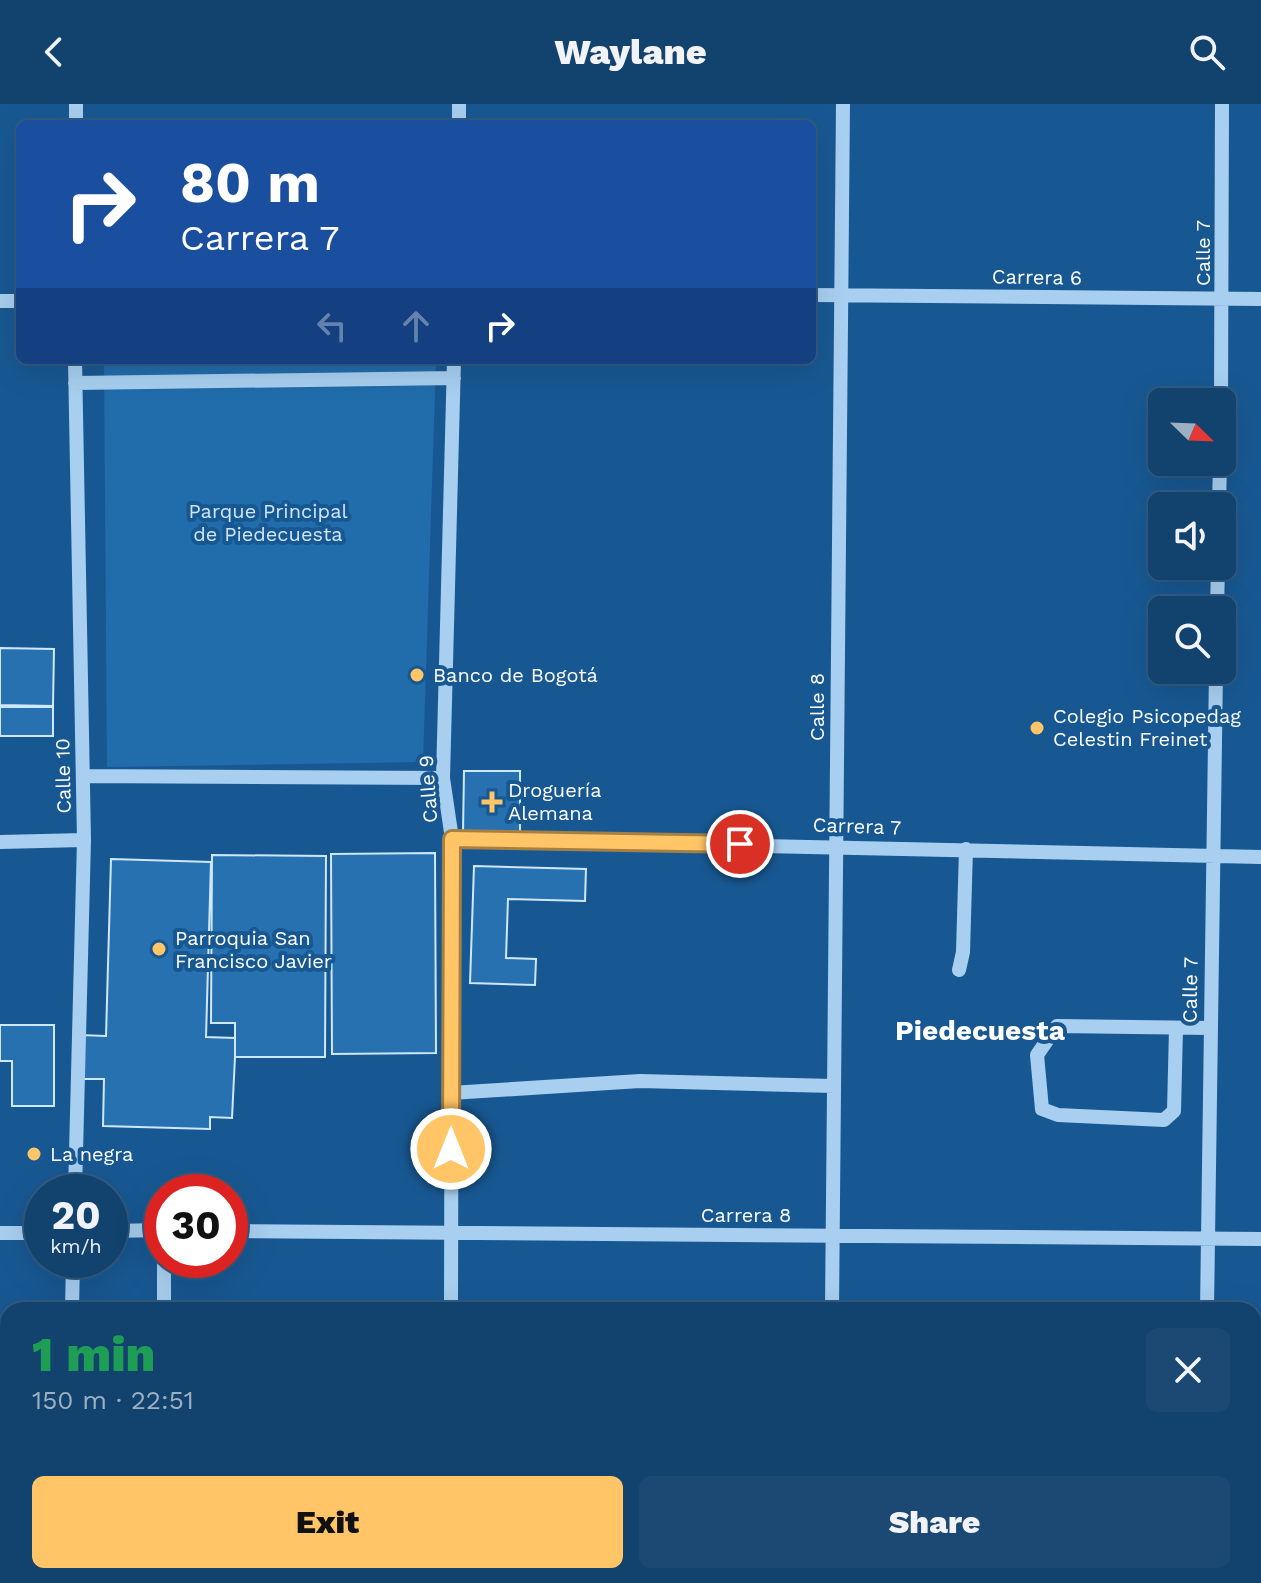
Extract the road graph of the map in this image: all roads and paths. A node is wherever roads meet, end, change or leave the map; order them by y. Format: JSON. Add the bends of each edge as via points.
{"nodes":[{"id":1,"x":843,"y":104,"type":"edge"},
{"id":2,"x":1222,"y":104,"type":"edge"},
{"id":3,"x":840,"y":294,"type":"junction"},
{"id":4,"x":816,"y":295,"type":"edge"},
{"id":5,"x":1224,"y":299,"type":"junction"},
{"id":6,"x":1261,"y":299,"type":"edge"},
{"id":7,"x":75,"y":364,"type":"edge"},
{"id":8,"x":454,"y":364,"type":"edge"},
{"id":9,"x":454,"y":378,"type":"junction"},
{"id":10,"x":75,"y":383,"type":"junction"},
{"id":11,"x":1221,"y":388,"type":"edge"},
{"id":12,"x":1216,"y":684,"type":"edge"},
{"id":13,"x":83,"y":776,"type":"junction"},
{"id":14,"x":443,"y":778,"type":"junction"},
{"id":15,"x":452,"y":839,"type":"junction"},
{"id":16,"x":84,"y":840,"type":"junction"},
{"id":17,"x":0,"y":842,"type":"edge"},
{"id":18,"x":836,"y":845,"type":"junction"},
{"id":19,"x":966,"y":849,"type":"junction"},
{"id":20,"x":1212,"y":857,"type":"junction"},
{"id":21,"x":1261,"y":857,"type":"edge"},
{"id":22,"x":959,"y":970,"type":"dead end"},
{"id":23,"x":1176,"y":1028,"type":"junction"},
{"id":24,"x":1210,"y":1028,"type":"junction"},
{"id":25,"x":834,"y":1086,"type":"junction"},
{"id":26,"x":451,"y":1093,"type":"junction"},
{"id":27,"x":75,"y":1174,"type":"edge"},
{"id":28,"x":248,"y":1231,"type":"edge"},
{"id":29,"x":0,"y":1233,"type":"edge"},
{"id":30,"x":24,"y":1233,"type":"edge"},
{"id":31,"x":451,"y":1233,"type":"junction"},
{"id":32,"x":833,"y":1236,"type":"junction"},
{"id":33,"x":1208,"y":1239,"type":"junction"},
{"id":34,"x":1261,"y":1239,"type":"edge"},
{"id":35,"x":73,"y":1278,"type":"edge"},
{"id":36,"x":164,"y":1278,"type":"edge"},
{"id":37,"x":72,"y":1302,"type":"edge"},
{"id":38,"x":164,"y":1302,"type":"edge"},
{"id":39,"x":451,"y":1302,"type":"edge"},
{"id":40,"x":832,"y":1302,"type":"edge"},
{"id":41,"x":1207,"y":1302,"type":"edge"}],
"edges":[{"from":1,"to":3,"type":"street","name":"Calle 8"},
{"from":2,"to":5,"type":"street","name":"Calle 7"},
{"from":3,"to":4,"type":"street","name":"Carrera 6"},
{"from":3,"to":5,"type":"street","name":"Carrera 6"},
{"from":3,"to":18,"type":"street","name":"Calle 8"},
{"from":5,"to":6,"type":"street","name":"Carrera 6"},
{"from":5,"to":11,"type":"street","name":"Calle 7"},
{"from":7,"to":10,"type":"street","name":"Calle 10"},
{"from":8,"to":9,"type":"street","name":"Calle 9"},
{"from":9,"to":10,"type":"street"},
{"from":9,"to":14,"type":"street","name":"Calle 9"},
{"from":10,"to":13,"type":"street","name":"Calle 10"},
{"from":12,"to":20,"type":"street","name":"Calle 7"},
{"from":13,"to":14,"type":"street"},
{"from":13,"to":16,"type":"street","name":"Calle 10"},
{"from":14,"to":15,"type":"street","name":"Calle 9"},
{"from":15,"to":18,"type":"street","name":"Carrera 7"},
{"from":15,"to":26,"type":"street","name":"Calle 9"},
{"from":16,"to":17,"type":"street"},
{"from":16,"to":27,"type":"street","name":"Calle 10"},
{"from":18,"to":19,"type":"street","name":"Carrera 7"},
{"from":18,"to":25,"type":"street","name":"Calle 8"},
{"from":19,"to":20,"type":"street","name":"Carrera 7"},
{"from":19,"to":22,"type":"street"},
{"from":20,"to":21,"type":"street","name":"Carrera 7"},
{"from":20,"to":24,"type":"street","name":"Calle 7"},
{"from":23,"to":23,"type":"street","via":[[1057,1026],[1037,1055],[1042,1109],[1058,1115],[1164,1120],[1174,1111]]},
{"from":23,"to":24,"type":"street"},
{"from":24,"to":33,"type":"street","name":"Calle 7"},
{"from":25,"to":26,"type":"street","via":[[640,1081]]},
{"from":25,"to":32,"type":"street","name":"Calle 8"},
{"from":26,"to":31,"type":"street","name":"Calle 9"},
{"from":28,"to":31,"type":"street","name":"Carrera 8"},
{"from":29,"to":30,"type":"street"},
{"from":31,"to":32,"type":"street","name":"Carrera 8"},
{"from":31,"to":39,"type":"street","name":"Calle 9"},
{"from":32,"to":33,"type":"street","name":"Carrera 8"},
{"from":32,"to":40,"type":"street","name":"Calle 8"},
{"from":33,"to":34,"type":"street","name":"Carrera 8"},
{"from":33,"to":41,"type":"street","name":"Calle 7"},
{"from":35,"to":37,"type":"street"},
{"from":36,"to":38,"type":"street"}]}
